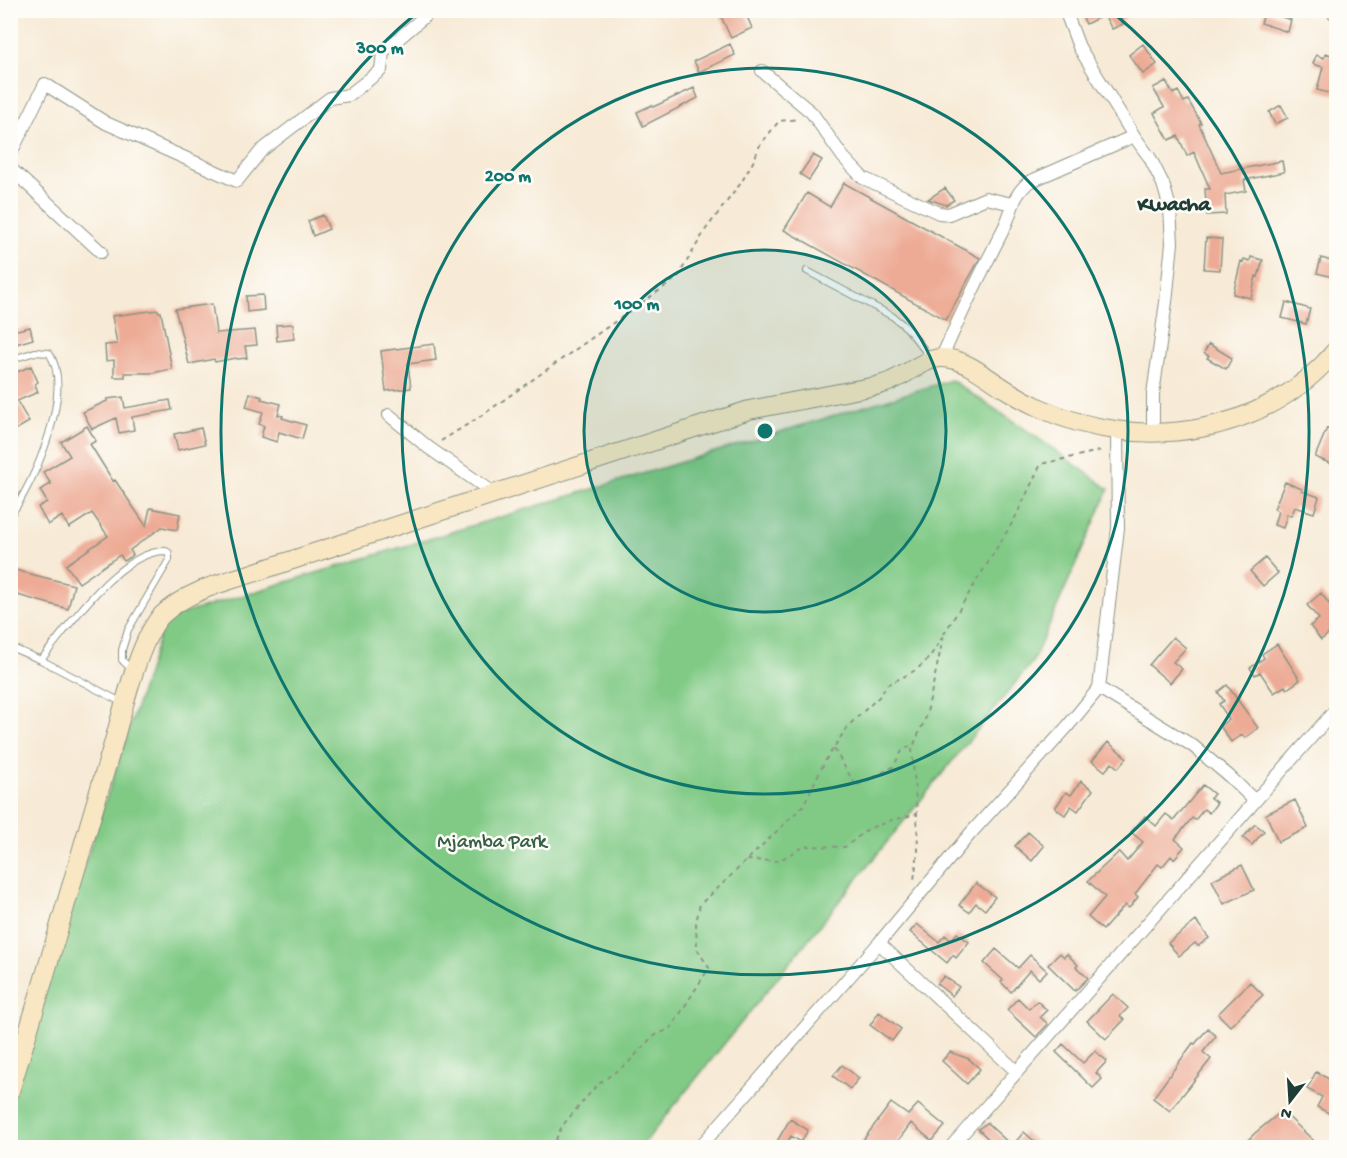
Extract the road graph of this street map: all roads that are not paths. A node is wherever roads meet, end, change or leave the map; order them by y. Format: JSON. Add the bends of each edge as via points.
{"nodes":[{"id":1,"x":432,"y":10,"type":"edge"},
{"id":2,"x":1065,"y":10,"type":"edge"},
{"id":3,"x":762,"y":70,"type":"dead end"},
{"id":4,"x":1134,"y":136,"type":"junction"},
{"id":5,"x":10,"y":151,"type":"edge"},
{"id":6,"x":10,"y":168,"type":"edge"},
{"id":7,"x":1012,"y":204,"type":"junction"},
{"id":8,"x":100,"y":252,"type":"dead end"},
{"id":9,"x":807,"y":271,"type":"dead end"},
{"id":10,"x":1336,"y":350,"type":"edge"},
{"id":11,"x":937,"y":359,"type":"junction"},
{"id":12,"x":10,"y":360,"type":"edge"},
{"id":13,"x":389,"y":415,"type":"dead end"},
{"id":14,"x":1154,"y":433,"type":"junction"},
{"id":15,"x":1117,"y":439,"type":"junction"},
{"id":16,"x":495,"y":494,"type":"junction"},
{"id":17,"x":10,"y":516,"type":"edge"},
{"id":18,"x":10,"y":647,"type":"edge"},
{"id":19,"x":41,"y":660,"type":"junction"},
{"id":20,"x":135,"y":673,"type":"junction"},
{"id":21,"x":1099,"y":688,"type":"junction"},
{"id":22,"x":124,"y":704,"type":"junction"},
{"id":23,"x":1336,"y":709,"type":"edge"},
{"id":24,"x":1256,"y":801,"type":"junction"},
{"id":25,"x":879,"y":943,"type":"junction"},
{"id":26,"x":1016,"y":1071,"type":"junction"},
{"id":27,"x":10,"y":1091,"type":"edge"},
{"id":28,"x":699,"y":1148,"type":"edge"},
{"id":29,"x":950,"y":1148,"type":"edge"}],
"edges":[{"from":1,"to":5,"type":"street","via":[[383,52],[381,70],[349,95],[330,98],[304,117],[261,151],[237,181],[106,123],[45,84]]},
{"from":2,"to":4,"type":"street","via":[[1079,47]]},
{"from":3,"to":7,"type":"street","via":[[816,118],[863,178],[939,213],[949,214],[986,198]]},
{"from":4,"to":7,"type":"street","via":[[1029,182]]},
{"from":4,"to":14,"type":"street","via":[[1163,184],[1170,208],[1171,261],[1153,394]]},
{"from":6,"to":8,"type":"street"},
{"from":7,"to":11,"type":"street","via":[[1007,222]]},
{"from":9,"to":11,"type":"lane","via":[[892,316]]},
{"from":10,"to":14,"type":"main road","via":[[1300,385],[1262,408],[1210,426]]},
{"from":11,"to":15,"type":"main road","via":[[972,368],[1040,408]]},
{"from":11,"to":16,"type":"main road","via":[[876,386],[749,410]]},
{"from":12,"to":17,"type":"lane","via":[[35,352],[49,353],[56,370],[56,394],[42,459]]},
{"from":13,"to":16,"type":"street"},
{"from":14,"to":15,"type":"main road"},
{"from":15,"to":21,"type":"street","via":[[1118,528]]},
{"from":16,"to":20,"type":"main road","via":[[198,592],[160,616]]},
{"from":18,"to":19,"type":"lane"},
{"from":19,"to":20,"type":"lane","via":[[106,581],[150,553],[166,551],[168,560],[128,630],[122,650],[122,660]]},
{"from":19,"to":22,"type":"lane"},
{"from":20,"to":22,"type":"main road"},
{"from":21,"to":24,"type":"street","via":[[1193,746]]},
{"from":21,"to":25,"type":"street"},
{"from":22,"to":27,"type":"main road"},
{"from":23,"to":24,"type":"street"},
{"from":24,"to":26,"type":"street"},
{"from":25,"to":26,"type":"street"},
{"from":25,"to":28,"type":"street"},
{"from":26,"to":29,"type":"street"}]}
